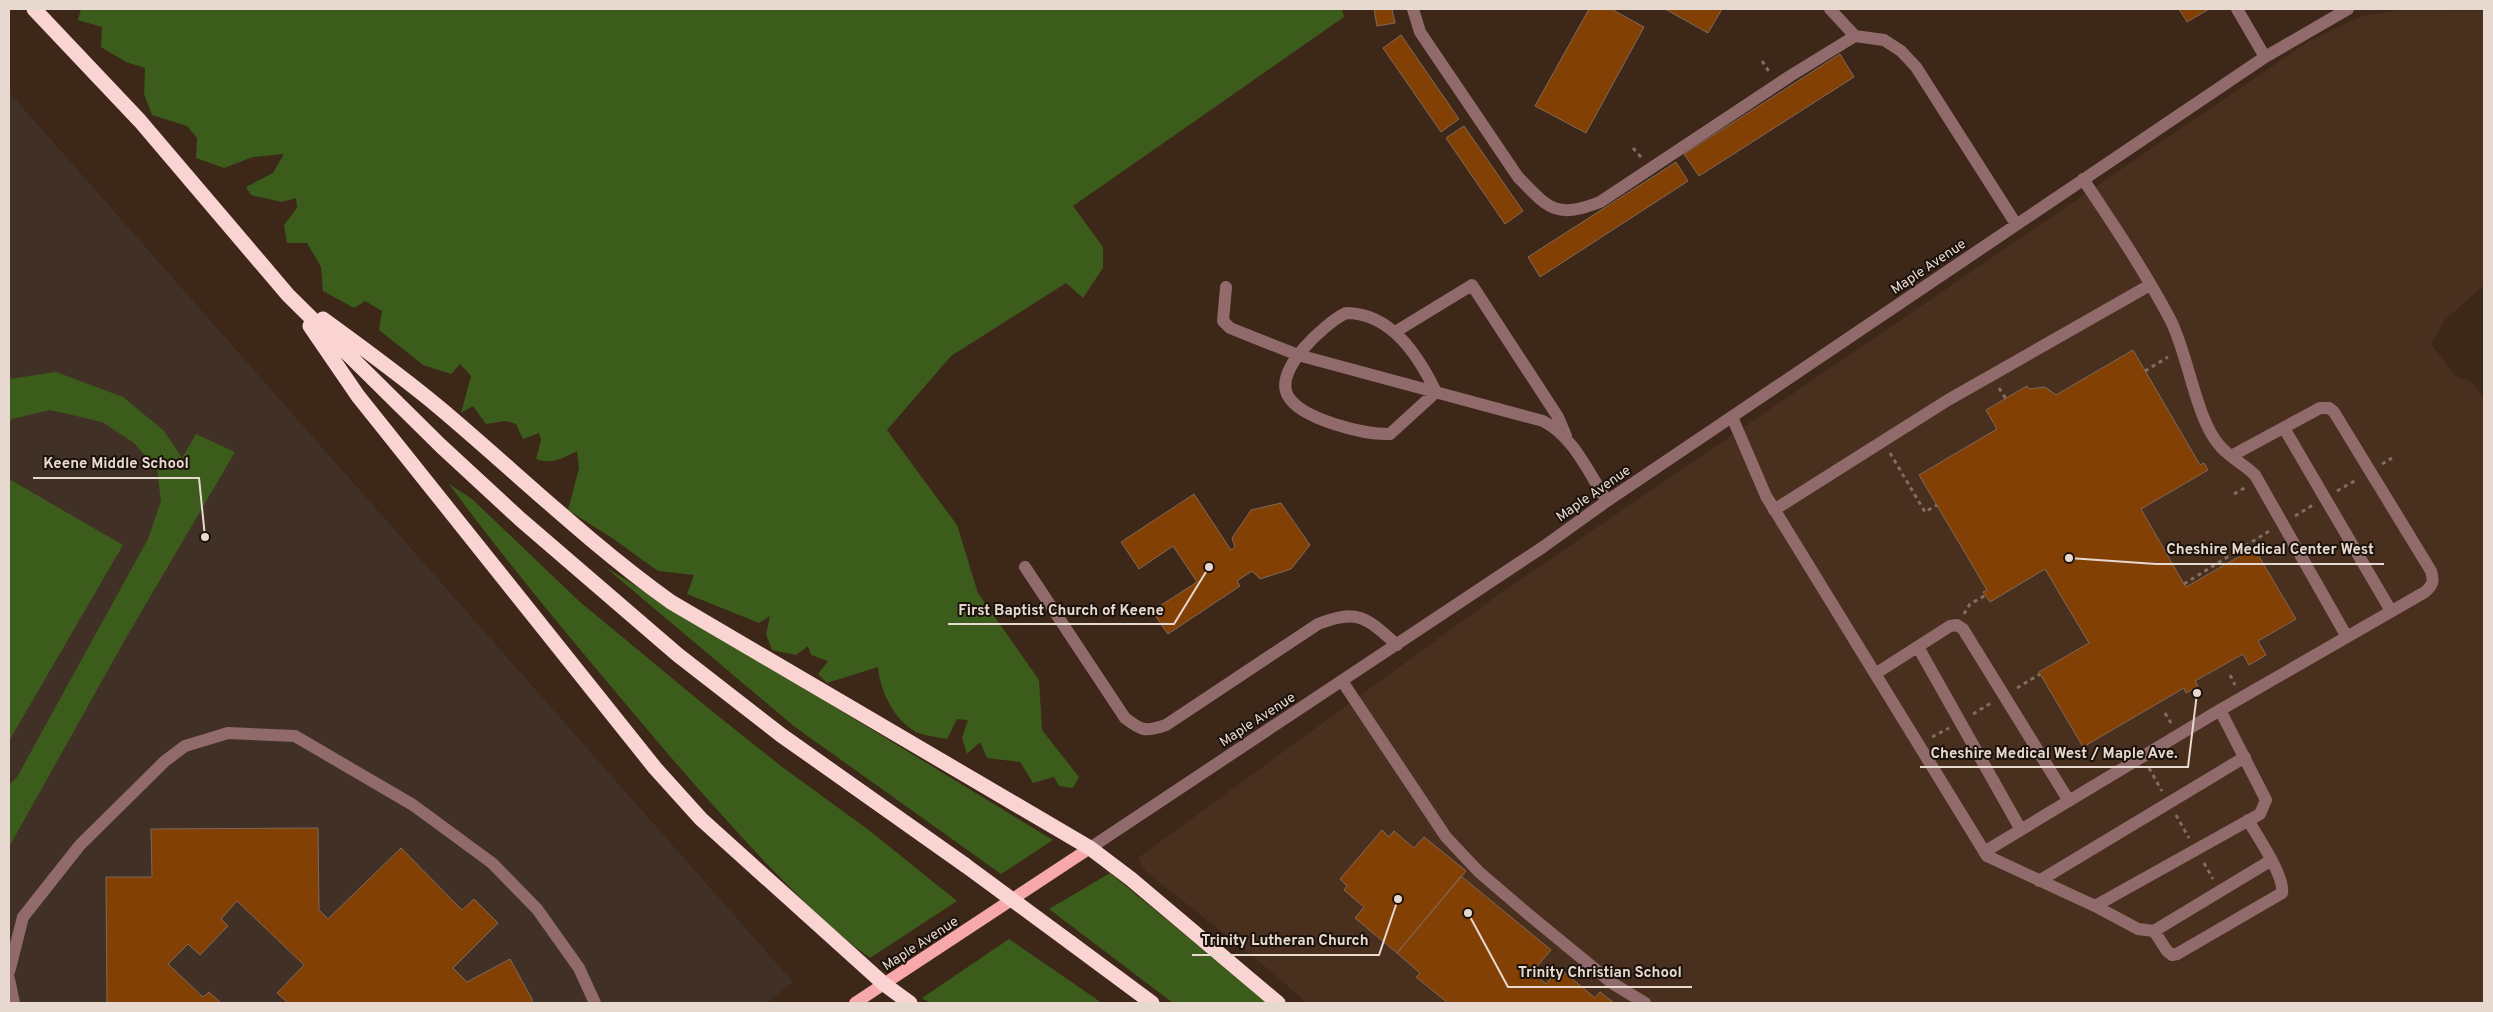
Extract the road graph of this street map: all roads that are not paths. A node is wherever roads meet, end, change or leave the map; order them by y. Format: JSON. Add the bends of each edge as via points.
{"nodes":[{"id":1,"x":34,"y":9,"type":"edge"},
{"id":2,"x":1413,"y":9,"type":"edge"},
{"id":3,"x":1830,"y":9,"type":"edge"},
{"id":4,"x":2237,"y":9,"type":"edge"},
{"id":5,"x":2348,"y":9,"type":"edge"},
{"id":6,"x":1855,"y":36,"type":"junction"},
{"id":7,"x":2265,"y":57,"type":"junction"},
{"id":8,"x":2083,"y":179,"type":"junction"},
{"id":9,"x":2016,"y":224,"type":"junction"},
{"id":10,"x":2150,"y":285,"type":"junction"},
{"id":11,"x":1226,"y":287,"type":"dead end"},
{"id":12,"x":288,"y":295,"type":"junction"},
{"id":13,"x":1395,"y":332,"type":"junction"},
{"id":14,"x":1298,"y":354,"type":"junction"},
{"id":15,"x":1436,"y":392,"type":"junction"},
{"id":16,"x":1732,"y":417,"type":"junction"},
{"id":17,"x":2284,"y":428,"type":"junction"},
{"id":18,"x":1567,"y":438,"type":"junction"},
{"id":19,"x":2233,"y":455,"type":"junction"},
{"id":20,"x":1607,"y":501,"type":"junction"},
{"id":21,"x":1774,"y":510,"type":"junction"},
{"id":22,"x":1025,"y":567,"type":"dead end"},
{"id":23,"x":2391,"y":612,"type":"junction"},
{"id":24,"x":2346,"y":637,"type":"junction"},
{"id":25,"x":1397,"y":645,"type":"junction"},
{"id":26,"x":1918,"y":646,"type":"junction"},
{"id":27,"x":1875,"y":674,"type":"junction"},
{"id":28,"x":1342,"y":681,"type":"junction"},
{"id":29,"x":2220,"y":710,"type":"junction"},
{"id":30,"x":2244,"y":757,"type":"junction"},
{"id":31,"x":2069,"y":801,"type":"junction"},
{"id":32,"x":2248,"y":820,"type":"junction"},
{"id":33,"x":2021,"y":830,"type":"junction"},
{"id":34,"x":1090,"y":848,"type":"junction"},
{"id":35,"x":1984,"y":852,"type":"junction"},
{"id":36,"x":2270,"y":861,"type":"junction"},
{"id":37,"x":2039,"y":881,"type":"junction"},
{"id":38,"x":2095,"y":906,"type":"junction"},
{"id":39,"x":2154,"y":931,"type":"junction"},
{"id":40,"x":9,"y":972,"type":"edge"},
{"id":41,"x":9,"y":979,"type":"edge"},
{"id":42,"x":884,"y":984,"type":"junction"},
{"id":43,"x":14,"y":1003,"type":"edge"},
{"id":44,"x":595,"y":1003,"type":"edge"},
{"id":45,"x":855,"y":1003,"type":"edge"},
{"id":46,"x":910,"y":1003,"type":"edge"},
{"id":47,"x":1152,"y":1003,"type":"edge"},
{"id":48,"x":1278,"y":1003,"type":"edge"},
{"id":49,"x":1645,"y":1003,"type":"edge"}],
"edges":[{"from":1,"to":12,"type":"highway","via":[[140,121]]},
{"from":2,"to":6,"type":"street","via":[[1420,32],[1518,177],[1554,210],[1565,211],[1600,202]]},
{"from":3,"to":6,"type":"street"},
{"from":4,"to":7,"type":"street"},
{"from":5,"to":7,"type":"street","name":"Maple Avenue"},
{"from":6,"to":9,"type":"street","via":[[1884,40],[1916,66]]},
{"from":7,"to":8,"type":"street","name":"Maple Avenue"},
{"from":8,"to":9,"type":"street","name":"Maple Avenue"},
{"from":8,"to":10,"type":"street"},
{"from":9,"to":16,"type":"street","name":"Maple Avenue"},
{"from":10,"to":19,"type":"street","via":[[2183,349],[2210,432],[2220,447]]},
{"from":10,"to":21,"type":"street","via":[[1948,400]]},
{"from":11,"to":14,"type":"street","via":[[1223,321],[1230,328]]},
{"from":12,"to":34,"type":"highway","via":[[365,349],[440,409],[623,567],[671,602]]},
{"from":12,"to":42,"type":"highway","via":[[358,396],[655,768],[701,819]]},
{"from":12,"to":47,"type":"highway","bridge":true,"via":[[520,519],[678,655],[781,736],[965,865]]},
{"from":13,"to":14,"type":"street","via":[[1378,319],[1346,313],[1320,330]]},
{"from":13,"to":15,"type":"street","via":[[1423,366]]},
{"from":13,"to":18,"type":"street","via":[[1472,286],[1558,417]]},
{"from":14,"to":15,"type":"street"},
{"from":14,"to":15,"type":"street","via":[[1286,379],[1286,394],[1294,405],[1328,421],[1377,435],[1390,434]]},
{"from":15,"to":18,"type":"street","via":[[1543,422]]},
{"from":16,"to":20,"type":"street","name":"Maple Avenue"},
{"from":16,"to":21,"type":"street"},
{"from":17,"to":19,"type":"street"},
{"from":17,"to":23,"type":"street"},
{"from":17,"to":23,"type":"street","via":[[2320,408],[2334,412],[2431,571],[2434,578],[2432,586]]},
{"from":18,"to":20,"type":"street"},
{"from":19,"to":24,"type":"street","via":[[2255,475]]},
{"from":20,"to":25,"type":"street","name":"Maple Avenue"},
{"from":21,"to":27,"type":"street"},
{"from":22,"to":25,"type":"street","via":[[1125,718],[1148,731],[1166,725],[1318,624],[1338,616],[1356,616],[1369,621]]},
{"from":23,"to":24,"type":"street"},
{"from":24,"to":29,"type":"street"},
{"from":25,"to":28,"type":"street","name":"Maple Avenue"},
{"from":26,"to":27,"type":"street"},
{"from":26,"to":31,"type":"street","via":[[1950,626],[1957,625],[1963,629]]},
{"from":26,"to":33,"type":"street"},
{"from":27,"to":35,"type":"street"},
{"from":28,"to":34,"type":"street","name":"Maple Avenue"},
{"from":28,"to":49,"type":"street","via":[[1446,837],[1479,872],[1528,914],[1612,983]]},
{"from":29,"to":30,"type":"street"},
{"from":29,"to":31,"type":"street"},
{"from":30,"to":32,"type":"street","via":[[2266,800],[2260,814]]},
{"from":30,"to":37,"type":"street"},
{"from":31,"to":33,"type":"street"},
{"from":32,"to":36,"type":"street"},
{"from":32,"to":38,"type":"street"},
{"from":33,"to":35,"type":"street"},
{"from":34,"to":42,"type":"main road","name":"Maple Avenue"},
{"from":34,"to":48,"type":"highway"},
{"from":35,"to":37,"type":"street","via":[[1990,859]]},
{"from":36,"to":39,"type":"street"},
{"from":36,"to":39,"type":"street","via":[[2283,887],[2278,896],[2177,954],[2167,951]]},
{"from":37,"to":38,"type":"street"},
{"from":38,"to":39,"type":"street","via":[[2138,929]]},
{"from":40,"to":44,"type":"street","via":[[23,917],[80,845],[165,761],[185,746],[228,734],[295,736],[413,805],[492,863],[537,909],[579,968]]},
{"from":41,"to":43,"type":"street"},
{"from":42,"to":45,"type":"main road","name":"Maple Avenue"},
{"from":42,"to":46,"type":"highway"}]}
